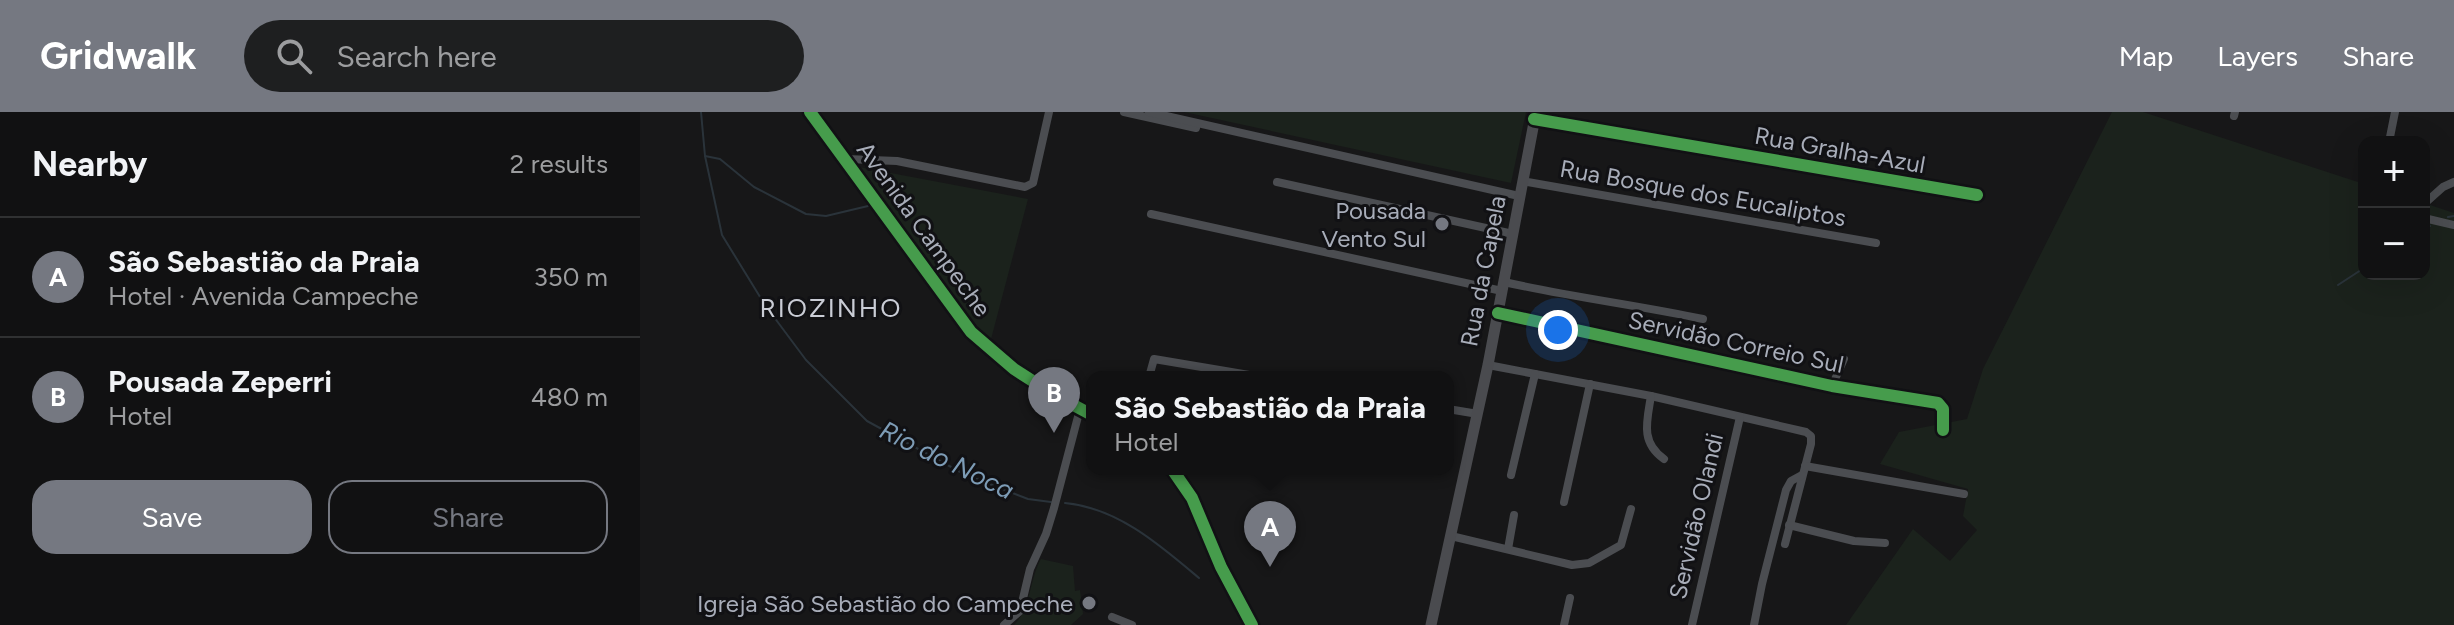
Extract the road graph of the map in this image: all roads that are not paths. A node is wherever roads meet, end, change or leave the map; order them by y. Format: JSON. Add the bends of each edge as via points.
{"nodes":[{"id":1,"x":810,"y":112,"type":"edge"},
{"id":2,"x":1049,"y":112,"type":"edge"},
{"id":3,"x":1124,"y":112,"type":"edge"},
{"id":4,"x":1149,"y":112,"type":"edge"},
{"id":5,"x":2395,"y":112,"type":"edge"},
{"id":6,"x":1535,"y":116,"type":"edge"},
{"id":7,"x":1170,"y":119,"type":"junction"},
{"id":8,"x":2390,"y":136,"type":"edge"},
{"id":9,"x":846,"y":159,"type":"junction"},
{"id":10,"x":1522,"y":181,"type":"junction"},
{"id":11,"x":1277,"y":182,"type":"dead end"},
{"id":12,"x":2454,"y":182,"type":"edge"},
{"id":13,"x":1977,"y":195,"type":"dead end"},
{"id":14,"x":1519,"y":196,"type":"junction"},
{"id":15,"x":2430,"y":199,"type":"edge"},
{"id":16,"x":1151,"y":214,"type":"dead end"},
{"id":17,"x":2430,"y":219,"type":"edge"},
{"id":18,"x":2454,"y":225,"type":"edge"},
{"id":19,"x":1513,"y":234,"type":"junction"},
{"id":20,"x":1876,"y":243,"type":"dead end"},
{"id":21,"x":1503,"y":287,"type":"junction"},
{"id":22,"x":1498,"y":313,"type":"junction"},
{"id":23,"x":1703,"y":319,"type":"dead end"},
{"id":24,"x":1844,"y":359,"type":"dead end"},
{"id":25,"x":1488,"y":365,"type":"junction"},
{"id":26,"x":1151,"y":371,"type":"edge"},
{"id":27,"x":1225,"y":371,"type":"edge"},
{"id":28,"x":1535,"y":374,"type":"junction"},
{"id":29,"x":1590,"y":384,"type":"junction"},
{"id":30,"x":1832,"y":386,"type":"junction"},
{"id":31,"x":1651,"y":396,"type":"junction"},
{"id":32,"x":1080,"y":409,"type":"junction"},
{"id":33,"x":1454,"y":410,"type":"edge"},
{"id":34,"x":1086,"y":412,"type":"edge"},
{"id":35,"x":1478,"y":414,"type":"junction"},
{"id":36,"x":1740,"y":417,"type":"junction"},
{"id":37,"x":1943,"y":430,"type":"dead end"},
{"id":38,"x":1664,"y":459,"type":"dead end"},
{"id":39,"x":1804,"y":470,"type":"junction"},
{"id":40,"x":1176,"y":475,"type":"edge"},
{"id":41,"x":1511,"y":475,"type":"dead end"},
{"id":42,"x":1964,"y":494,"type":"dead end"},
{"id":43,"x":1564,"y":502,"type":"dead end"},
{"id":44,"x":1631,"y":509,"type":"dead end"},
{"id":45,"x":1514,"y":515,"type":"dead end"},
{"id":46,"x":1789,"y":525,"type":"junction"},
{"id":47,"x":1451,"y":536,"type":"junction"},
{"id":48,"x":1885,"y":543,"type":"dead end"},
{"id":49,"x":1785,"y":544,"type":"dead end"},
{"id":50,"x":1508,"y":549,"type":"junction"},
{"id":51,"x":1570,"y":598,"type":"dead end"},
{"id":52,"x":1112,"y":617,"type":"dead end"},
{"id":53,"x":1004,"y":625,"type":"edge"},
{"id":54,"x":1132,"y":625,"type":"edge"},
{"id":55,"x":1252,"y":625,"type":"edge"},
{"id":56,"x":1431,"y":625,"type":"edge"},
{"id":57,"x":1564,"y":625,"type":"edge"},
{"id":58,"x":1692,"y":625,"type":"edge"},
{"id":59,"x":1754,"y":625,"type":"edge"}],
"edges":[{"from":1,"to":9,"type":"main road","name":"Avenida Campeche"},
{"from":2,"to":9,"type":"street","via":[[1033,183],[1025,187],[897,161]]},
{"from":3,"to":7,"type":"street"},
{"from":4,"to":7,"type":"street"},
{"from":5,"to":8,"type":"street"},
{"from":6,"to":10,"type":"main road","name":"Rua da Capela"},
{"from":6,"to":13,"type":"street","name":"Rua Gralha-Azul"},
{"from":7,"to":14,"type":"street"},
{"from":9,"to":32,"type":"main road","name":"Avenida Campeche","via":[[980,341],[1024,376]]},
{"from":10,"to":14,"type":"main road","name":"Rua da Capela"},
{"from":10,"to":20,"type":"street","name":"Rua Bosque dos Eucaliptos"},
{"from":11,"to":19,"type":"street"},
{"from":12,"to":15,"type":"street"},
{"from":14,"to":19,"type":"main road","name":"Rua da Capela"},
{"from":16,"to":21,"type":"street"},
{"from":17,"to":18,"type":"street"},
{"from":19,"to":21,"type":"main road","name":"Rua da Capela"},
{"from":21,"to":22,"type":"main road","name":"Rua da Capela"},
{"from":21,"to":23,"type":"street"},
{"from":22,"to":25,"type":"main road","name":"Rua da Capela"},
{"from":22,"to":30,"type":"street","name":"Servidão Correio Sul"},
{"from":24,"to":30,"type":"street"},
{"from":25,"to":28,"type":"street"},
{"from":25,"to":35,"type":"main road","name":"Rua da Capela"},
{"from":26,"to":27,"type":"street","via":[[1154,359]]},
{"from":28,"to":29,"type":"street"},
{"from":28,"to":41,"type":"street"},
{"from":29,"to":31,"type":"street"},
{"from":29,"to":43,"type":"street"},
{"from":30,"to":37,"type":"street","name":"Servidão Correio Sul","via":[[1938,403]]},
{"from":31,"to":36,"type":"street"},
{"from":31,"to":38,"type":"street","via":[[1648,443]]},
{"from":32,"to":34,"type":"main road","name":"Avenida Campeche"},
{"from":32,"to":53,"type":"street","via":[[1020,611]]},
{"from":33,"to":35,"type":"street"},
{"from":35,"to":47,"type":"main road","name":"Rua da Capela"},
{"from":36,"to":39,"type":"street","via":[[1806,432],[1812,440]]},
{"from":36,"to":58,"type":"street","name":"Servidão Olandi"},
{"from":39,"to":42,"type":"street"},
{"from":39,"to":46,"type":"street"},
{"from":39,"to":59,"type":"street","via":[[1786,490]]},
{"from":40,"to":55,"type":"main road"},
{"from":44,"to":50,"type":"street","via":[[1621,545],[1589,563],[1561,563]]},
{"from":45,"to":50,"type":"street"},
{"from":46,"to":48,"type":"street"},
{"from":46,"to":49,"type":"street"},
{"from":47,"to":50,"type":"street"},
{"from":47,"to":56,"type":"main road","name":"Rua da Capela"},
{"from":51,"to":57,"type":"street"},
{"from":52,"to":54,"type":"street"}]}
